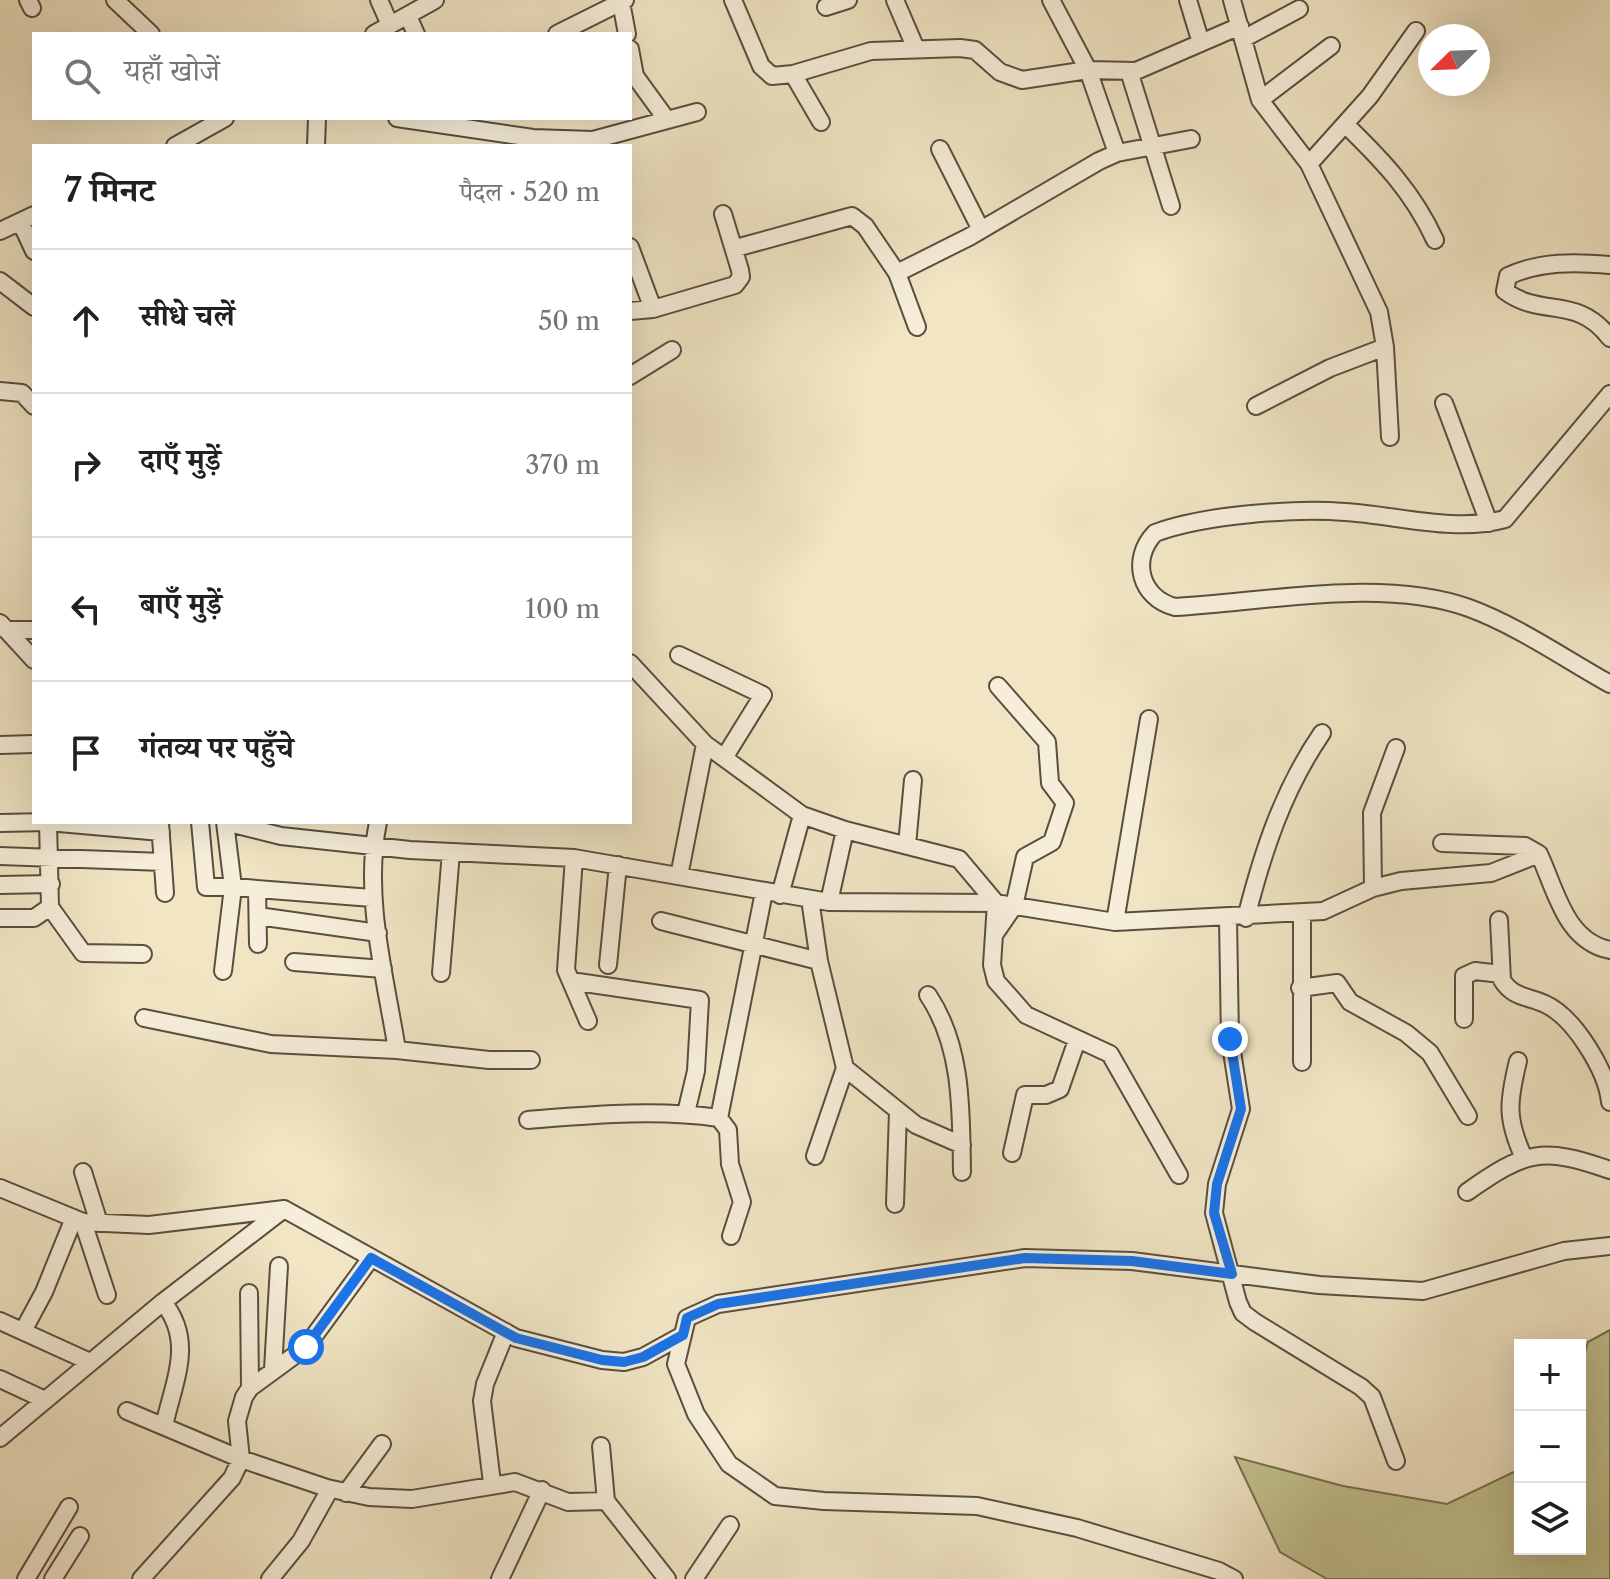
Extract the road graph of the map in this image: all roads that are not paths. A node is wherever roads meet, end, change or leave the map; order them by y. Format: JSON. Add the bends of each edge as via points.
{"nodes":[{"id":1,"x":115,"y":0,"type":"edge"},
{"id":2,"x":379,"y":0,"type":"edge"},
{"id":3,"x":435,"y":0,"type":"edge"},
{"id":4,"x":733,"y":0,"type":"edge"},
{"id":5,"x":848,"y":0,"type":"edge"},
{"id":6,"x":895,"y":0,"type":"edge"},
{"id":7,"x":1051,"y":0,"type":"edge"},
{"id":8,"x":1188,"y":0,"type":"edge"},
{"id":9,"x":1232,"y":0,"type":"edge"},
{"id":10,"x":623,"y":1,"type":"edge"},
{"id":11,"x":826,"y":7,"type":"dead end"},
{"id":12,"x":1299,"y":9,"type":"dead end"},
{"id":13,"x":408,"y":16,"type":"junction"},
{"id":14,"x":390,"y":25,"type":"junction"},
{"id":15,"x":1416,"y":31,"type":"dead end"},
{"id":16,"x":149,"y":32,"type":"edge"},
{"id":17,"x":378,"y":32,"type":"edge"},
{"id":18,"x":415,"y":32,"type":"edge"},
{"id":19,"x":561,"y":32,"type":"edge"},
{"id":20,"x":627,"y":32,"type":"edge"},
{"id":21,"x":1241,"y":32,"type":"junction"},
{"id":22,"x":1201,"y":43,"type":"junction"},
{"id":23,"x":1331,"y":46,"type":"dead end"},
{"id":24,"x":916,"y":49,"type":"junction"},
{"id":25,"x":632,"y":60,"type":"edge"},
{"id":26,"x":1088,"y":70,"type":"junction"},
{"id":27,"x":1129,"y":71,"type":"junction"},
{"id":28,"x":793,"y":74,"type":"junction"},
{"id":29,"x":1260,"y":100,"type":"junction"},
{"id":30,"x":697,"y":112,"type":"dead end"},
{"id":31,"x":221,"y":120,"type":"edge"},
{"id":32,"x":317,"y":120,"type":"edge"},
{"id":33,"x":408,"y":120,"type":"edge"},
{"id":34,"x":667,"y":120,"type":"junction"},
{"id":35,"x":821,"y":122,"type":"dead end"},
{"id":36,"x":1345,"y":124,"type":"junction"},
{"id":37,"x":1191,"y":139,"type":"dead end"},
{"id":38,"x":535,"y":142,"type":"edge"},
{"id":39,"x":594,"y":143,"type":"edge"},
{"id":40,"x":179,"y":144,"type":"edge"},
{"id":41,"x":316,"y":144,"type":"edge"},
{"id":42,"x":1154,"y":146,"type":"junction"},
{"id":43,"x":940,"y":149,"type":"dead end"},
{"id":44,"x":1117,"y":153,"type":"junction"},
{"id":45,"x":1309,"y":164,"type":"junction"},
{"id":46,"x":1171,"y":206,"type":"dead end"},
{"id":47,"x":723,"y":214,"type":"dead end"},
{"id":48,"x":28,"y":219,"type":"edge"},
{"id":49,"x":981,"y":230,"type":"junction"},
{"id":50,"x":0,"y":231,"type":"edge"},
{"id":51,"x":32,"y":240,"type":"edge"},
{"id":52,"x":1435,"y":240,"type":"dead end"},
{"id":53,"x":736,"y":248,"type":"junction"},
{"id":54,"x":632,"y":252,"type":"edge"},
{"id":55,"x":1610,"y":265,"type":"edge"},
{"id":56,"x":897,"y":273,"type":"junction"},
{"id":57,"x":0,"y":281,"type":"edge"},
{"id":58,"x":32,"y":305,"type":"edge"},
{"id":59,"x":653,"y":309,"type":"junction"},
{"id":60,"x":632,"y":311,"type":"edge"},
{"id":61,"x":917,"y":327,"type":"dead end"},
{"id":62,"x":1610,"y":338,"type":"edge"},
{"id":63,"x":1385,"y":347,"type":"junction"},
{"id":64,"x":672,"y":350,"type":"dead end"},
{"id":65,"x":632,"y":375,"type":"edge"},
{"id":66,"x":0,"y":391,"type":"edge"},
{"id":67,"x":1610,"y":394,"type":"edge"},
{"id":68,"x":1444,"y":403,"type":"dead end"},
{"id":69,"x":32,"y":404,"type":"edge"},
{"id":70,"x":1256,"y":406,"type":"dead end"},
{"id":71,"x":1390,"y":437,"type":"dead end"},
{"id":72,"x":1489,"y":523,"type":"junction"},
{"id":73,"x":3,"y":626,"type":"edge"},
{"id":74,"x":32,"y":630,"type":"edge"},
{"id":75,"x":679,"y":655,"type":"dead end"},
{"id":76,"x":32,"y":658,"type":"edge"},
{"id":77,"x":632,"y":665,"type":"edge"},
{"id":78,"x":1610,"y":684,"type":"edge"},
{"id":79,"x":998,"y":686,"type":"dead end"},
{"id":80,"x":1149,"y":719,"type":"dead end"},
{"id":81,"x":1322,"y":733,"type":"dead end"},
{"id":82,"x":32,"y":744,"type":"edge"},
{"id":83,"x":705,"y":744,"type":"junction"},
{"id":84,"x":0,"y":745,"type":"edge"},
{"id":85,"x":1396,"y":748,"type":"dead end"},
{"id":86,"x":724,"y":758,"type":"junction"},
{"id":87,"x":913,"y":780,"type":"dead end"},
{"id":88,"x":802,"y":815,"type":"junction"},
{"id":89,"x":32,"y":822,"type":"edge"},
{"id":90,"x":0,"y":823,"type":"edge"},
{"id":91,"x":48,"y":824,"type":"edge"},
{"id":92,"x":93,"y":824,"type":"edge"},
{"id":93,"x":200,"y":824,"type":"edge"},
{"id":94,"x":225,"y":824,"type":"edge"},
{"id":95,"x":233,"y":824,"type":"edge"},
{"id":96,"x":378,"y":824,"type":"edge"},
{"id":97,"x":160,"y":827,"type":"edge"},
{"id":98,"x":845,"y":830,"type":"junction"},
{"id":99,"x":1442,"y":843,"type":"dead end"},
{"id":100,"x":907,"y":845,"type":"junction"},
{"id":101,"x":373,"y":846,"type":"junction"},
{"id":102,"x":451,"y":852,"type":"junction"},
{"id":103,"x":1539,"y":854,"type":"junction"},
{"id":104,"x":0,"y":856,"type":"edge"},
{"id":105,"x":51,"y":857,"type":"junction"},
{"id":106,"x":574,"y":858,"type":"junction"},
{"id":107,"x":163,"y":862,"type":"junction"},
{"id":108,"x":618,"y":865,"type":"junction"},
{"id":109,"x":679,"y":876,"type":"junction"},
{"id":110,"x":51,"y":884,"type":"junction"},
{"id":111,"x":0,"y":885,"type":"edge"},
{"id":112,"x":233,"y":887,"type":"junction"},
{"id":113,"x":1373,"y":888,"type":"junction"},
{"id":114,"x":257,"y":889,"type":"junction"},
{"id":115,"x":165,"y":893,"type":"dead end"},
{"id":116,"x":772,"y":893,"type":"junction"},
{"id":117,"x":372,"y":898,"type":"junction"},
{"id":118,"x":810,"y":899,"type":"junction"},
{"id":119,"x":829,"y":902,"type":"junction"},
{"id":120,"x":996,"y":903,"type":"junction"},
{"id":121,"x":1014,"y":906,"type":"junction"},
{"id":122,"x":50,"y":907,"type":"junction"},
{"id":123,"x":1302,"y":913,"type":"junction"},
{"id":124,"x":258,"y":916,"type":"junction"},
{"id":125,"x":0,"y":918,"type":"edge"},
{"id":126,"x":1228,"y":918,"type":"junction"},
{"id":127,"x":1246,"y":918,"type":"junction"},
{"id":128,"x":1499,"y":920,"type":"dead end"},
{"id":129,"x":661,"y":921,"type":"dead end"},
{"id":130,"x":1115,"y":922,"type":"junction"},
{"id":131,"x":378,"y":933,"type":"junction"},
{"id":132,"x":994,"y":935,"type":"junction"},
{"id":133,"x":258,"y":944,"type":"dead end"},
{"id":134,"x":753,"y":947,"type":"junction"},
{"id":135,"x":1610,"y":950,"type":"edge"},
{"id":136,"x":143,"y":954,"type":"dead end"},
{"id":137,"x":819,"y":961,"type":"junction"},
{"id":138,"x":294,"y":962,"type":"dead end"},
{"id":139,"x":608,"y":965,"type":"dead end"},
{"id":140,"x":383,"y":969,"type":"junction"},
{"id":141,"x":223,"y":971,"type":"dead end"},
{"id":142,"x":441,"y":973,"type":"dead end"},
{"id":143,"x":1501,"y":974,"type":"junction"},
{"id":144,"x":571,"y":981,"type":"junction"},
{"id":145,"x":1300,"y":988,"type":"junction"},
{"id":146,"x":928,"y":995,"type":"dead end"},
{"id":147,"x":144,"y":1018,"type":"dead end"},
{"id":148,"x":1464,"y":1019,"type":"dead end"},
{"id":149,"x":588,"y":1021,"type":"dead end"},
{"id":150,"x":1077,"y":1040,"type":"junction"},
{"id":151,"x":397,"y":1050,"type":"junction"},
{"id":152,"x":531,"y":1060,"type":"dead end"},
{"id":153,"x":1518,"y":1061,"type":"dead end"},
{"id":154,"x":1302,"y":1062,"type":"dead end"},
{"id":155,"x":845,"y":1068,"type":"junction"},
{"id":156,"x":1610,"y":1102,"type":"edge"},
{"id":157,"x":898,"y":1111,"type":"junction"},
{"id":158,"x":686,"y":1113,"type":"junction"},
{"id":159,"x":1468,"y":1116,"type":"dead end"},
{"id":160,"x":719,"y":1118,"type":"junction"},
{"id":161,"x":528,"y":1120,"type":"dead end"},
{"id":162,"x":962,"y":1145,"type":"junction"},
{"id":163,"x":1012,"y":1153,"type":"dead end"},
{"id":164,"x":815,"y":1156,"type":"dead end"},
{"id":165,"x":1524,"y":1158,"type":"junction"},
{"id":166,"x":1610,"y":1170,"type":"edge"},
{"id":167,"x":83,"y":1172,"type":"dead end"},
{"id":168,"x":962,"y":1172,"type":"dead end"},
{"id":169,"x":1179,"y":1175,"type":"dead end"},
{"id":170,"x":0,"y":1188,"type":"edge"},
{"id":171,"x":1467,"y":1192,"type":"dead end"},
{"id":172,"x":895,"y":1204,"type":"dead end"},
{"id":173,"x":284,"y":1209,"type":"junction"},
{"id":174,"x":86,"y":1221,"type":"junction"},
{"id":175,"x":731,"y":1236,"type":"dead end"},
{"id":176,"x":1610,"y":1246,"type":"edge"},
{"id":177,"x":371,"y":1258,"type":"junction"},
{"id":178,"x":279,"y":1266,"type":"dead end"},
{"id":179,"x":1232,"y":1274,"type":"junction"},
{"id":180,"x":249,"y":1293,"type":"dead end"},
{"id":181,"x":107,"y":1295,"type":"dead end"},
{"id":182,"x":163,"y":1302,"type":"junction"},
{"id":183,"x":2,"y":1327,"type":"edge"},
{"id":184,"x":23,"y":1331,"type":"junction"},
{"id":185,"x":506,"y":1332,"type":"junction"},
{"id":186,"x":683,"y":1335,"type":"junction"},
{"id":187,"x":90,"y":1362,"type":"junction"},
{"id":188,"x":273,"y":1369,"type":"junction"},
{"id":189,"x":0,"y":1379,"type":"edge"},
{"id":190,"x":250,"y":1388,"type":"junction"},
{"id":191,"x":45,"y":1400,"type":"junction"},
{"id":192,"x":127,"y":1411,"type":"dead end"},
{"id":193,"x":164,"y":1426,"type":"junction"},
{"id":194,"x":0,"y":1438,"type":"edge"},
{"id":195,"x":382,"y":1444,"type":"dead end"},
{"id":196,"x":601,"y":1446,"type":"dead end"},
{"id":197,"x":241,"y":1459,"type":"junction"},
{"id":198,"x":1396,"y":1461,"type":"dead end"},
{"id":199,"x":492,"y":1483,"type":"junction"},
{"id":200,"x":542,"y":1490,"type":"junction"},
{"id":201,"x":338,"y":1491,"type":"junction"},
{"id":202,"x":606,"y":1501,"type":"junction"},
{"id":203,"x":69,"y":1507,"type":"dead end"},
{"id":204,"x":730,"y":1525,"type":"dead end"},
{"id":205,"x":80,"y":1536,"type":"dead end"},
{"id":206,"x":662,"y":1577,"type":"edge"},
{"id":207,"x":26,"y":1579,"type":"edge"},
{"id":208,"x":53,"y":1579,"type":"edge"},
{"id":209,"x":141,"y":1579,"type":"edge"},
{"id":210,"x":270,"y":1579,"type":"edge"},
{"id":211,"x":500,"y":1579,"type":"edge"},
{"id":212,"x":694,"y":1579,"type":"edge"},
{"id":213,"x":1234,"y":1579,"type":"edge"}],
"edges":[{"from":1,"to":16,"type":"street"},
{"from":2,"to":14,"type":"street"},
{"from":3,"to":13,"type":"street"},
{"from":4,"to":28,"type":"street","via":[[761,66],[772,76]]},
{"from":5,"to":11,"type":"street"},
{"from":6,"to":24,"type":"street"},
{"from":7,"to":26,"type":"street"},
{"from":8,"to":22,"type":"street"},
{"from":9,"to":21,"type":"street"},
{"from":10,"to":19,"type":"street"},
{"from":10,"to":20,"type":"street"},
{"from":12,"to":21,"type":"street"},
{"from":13,"to":14,"type":"street"},
{"from":13,"to":18,"type":"street"},
{"from":14,"to":17,"type":"street"},
{"from":15,"to":36,"type":"street"},
{"from":21,"to":22,"type":"street"},
{"from":21,"to":29,"type":"street"},
{"from":22,"to":27,"type":"street"},
{"from":23,"to":29,"type":"street"},
{"from":24,"to":26,"type":"street","via":[[975,50],[1000,72],[1022,80]]},
{"from":24,"to":28,"type":"street","via":[[871,51]]},
{"from":25,"to":34,"type":"street","via":[[635,76]]},
{"from":26,"to":27,"type":"street"},
{"from":26,"to":44,"type":"street"},
{"from":27,"to":42,"type":"street"},
{"from":28,"to":35,"type":"street"},
{"from":29,"to":45,"type":"street"},
{"from":30,"to":34,"type":"street"},
{"from":31,"to":40,"type":"street"},
{"from":32,"to":41,"type":"street"},
{"from":33,"to":38,"type":"street"},
{"from":34,"to":39,"type":"street"},
{"from":36,"to":45,"type":"street"},
{"from":36,"to":52,"type":"street","via":[[1396,173]]},
{"from":37,"to":42,"type":"street"},
{"from":38,"to":39,"type":"street"},
{"from":42,"to":44,"type":"street"},
{"from":42,"to":46,"type":"street"},
{"from":43,"to":49,"type":"street"},
{"from":44,"to":49,"type":"street"},
{"from":45,"to":63,"type":"street","via":[[1379,312]]},
{"from":47,"to":53,"type":"street"},
{"from":48,"to":50,"type":"street"},
{"from":48,"to":51,"type":"street"},
{"from":49,"to":56,"type":"street"},
{"from":53,"to":56,"type":"street","via":[[852,216],[865,226]]},
{"from":53,"to":59,"type":"street","via":[[741,277],[735,285]]},
{"from":54,"to":59,"type":"street"},
{"from":55,"to":62,"type":"street","via":[[1530,266],[1508,276],[1505,291],[1522,304],[1595,319]]},
{"from":56,"to":61,"type":"street"},
{"from":57,"to":58,"type":"street"},
{"from":59,"to":60,"type":"street"},
{"from":63,"to":70,"type":"street"},
{"from":63,"to":71,"type":"street"},
{"from":64,"to":65,"type":"street"},
{"from":66,"to":69,"type":"street","via":[[22,393]]},
{"from":67,"to":72,"type":"street","via":[[1505,519]]},
{"from":68,"to":72,"type":"street"},
{"from":72,"to":78,"type":"street","via":[[1343,511],[1268,513],[1155,533],[1144,545],[1140,565],[1150,593],[1161,604],[1175,607],[1367,593],[1439,600],[1496,620]]},
{"from":73,"to":74,"type":"street"},
{"from":73,"to":76,"type":"street"},
{"from":75,"to":86,"type":"street","via":[[763,695]]},
{"from":77,"to":83,"type":"street"},
{"from":79,"to":121,"type":"street","via":[[1047,742],[1050,783],[1065,803],[1052,842],[1025,857]]},
{"from":80,"to":130,"type":"street"},
{"from":81,"to":127,"type":"street","via":[[1299,767],[1265,844]]},
{"from":82,"to":84,"type":"street"},
{"from":83,"to":86,"type":"street"},
{"from":83,"to":109,"type":"street"},
{"from":85,"to":113,"type":"street","via":[[1372,813]]},
{"from":86,"to":88,"type":"street"},
{"from":87,"to":100,"type":"street"},
{"from":88,"to":98,"type":"street"},
{"from":88,"to":116,"type":"street"},
{"from":89,"to":90,"type":"street"},
{"from":91,"to":105,"type":"street"},
{"from":92,"to":97,"type":"street"},
{"from":93,"to":112,"type":"street","via":[[206,887]]},
{"from":94,"to":112,"type":"street"},
{"from":95,"to":101,"type":"street","via":[[281,836]]},
{"from":96,"to":101,"type":"street"},
{"from":97,"to":107,"type":"street"},
{"from":98,"to":100,"type":"street"},
{"from":98,"to":119,"type":"street"},
{"from":99,"to":103,"type":"street","via":[[1525,846]]},
{"from":100,"to":120,"type":"street","via":[[959,859]]},
{"from":101,"to":102,"type":"street"},
{"from":101,"to":117,"type":"street"},
{"from":102,"to":106,"type":"street"},
{"from":102,"to":142,"type":"street"},
{"from":103,"to":113,"type":"street","via":[[1491,873]]},
{"from":103,"to":135,"type":"street","via":[[1571,926],[1597,947]]},
{"from":104,"to":105,"type":"street"},
{"from":105,"to":107,"type":"street"},
{"from":105,"to":110,"type":"street"},
{"from":106,"to":108,"type":"street"},
{"from":106,"to":144,"type":"street","via":[[566,970]]},
{"from":107,"to":115,"type":"street"},
{"from":108,"to":109,"type":"street"},
{"from":108,"to":139,"type":"street"},
{"from":109,"to":116,"type":"street"},
{"from":110,"to":111,"type":"street"},
{"from":110,"to":122,"type":"street"},
{"from":112,"to":114,"type":"street"},
{"from":112,"to":141,"type":"street"},
{"from":113,"to":123,"type":"street","via":[[1323,911]]},
{"from":114,"to":117,"type":"street"},
{"from":114,"to":124,"type":"street"},
{"from":116,"to":118,"type":"street"},
{"from":116,"to":134,"type":"street"},
{"from":117,"to":131,"type":"street"},
{"from":118,"to":119,"type":"street"},
{"from":118,"to":137,"type":"street"},
{"from":119,"to":120,"type":"street"},
{"from":120,"to":121,"type":"street"},
{"from":120,"to":132,"type":"street"},
{"from":121,"to":130,"type":"street"},
{"from":121,"to":132,"type":"street"},
{"from":122,"to":125,"type":"street","via":[[34,918]]},
{"from":122,"to":136,"type":"street","via":[[83,953]]},
{"from":123,"to":127,"type":"street"},
{"from":123,"to":145,"type":"street"},
{"from":124,"to":131,"type":"street"},
{"from":124,"to":133,"type":"street"},
{"from":126,"to":127,"type":"street"},
{"from":126,"to":130,"type":"street"},
{"from":126,"to":179,"type":"street","via":[[1230,1039],[1241,1109],[1217,1184],[1214,1213]]},
{"from":128,"to":143,"type":"street"},
{"from":129,"to":134,"type":"street"},
{"from":131,"to":140,"type":"street"},
{"from":132,"to":150,"type":"street","via":[[992,965],[1005,994],[1026,1015]]},
{"from":134,"to":137,"type":"street"},
{"from":134,"to":160,"type":"street"},
{"from":137,"to":155,"type":"street"},
{"from":138,"to":140,"type":"street"},
{"from":140,"to":151,"type":"street"},
{"from":143,"to":148,"type":"street","via":[[1475,971],[1464,976]]},
{"from":143,"to":156,"type":"street","via":[[1508,989],[1554,1009],[1600,1062]]},
{"from":144,"to":149,"type":"street"},
{"from":144,"to":158,"type":"street","via":[[700,1000],[696,1071]]},
{"from":145,"to":154,"type":"street"},
{"from":145,"to":159,"type":"street","via":[[1337,983],[1356,1007],[1406,1033],[1442,1067]]},
{"from":146,"to":162,"type":"street","via":[[939,1012],[961,1085]]},
{"from":147,"to":151,"type":"street","via":[[271,1044]]},
{"from":150,"to":163,"type":"street","via":[[1060,1089],[1025,1095]]},
{"from":150,"to":169,"type":"street","via":[[1110,1054]]},
{"from":151,"to":152,"type":"street"},
{"from":153,"to":165,"type":"street","via":[[1509,1114]]},
{"from":155,"to":157,"type":"street"},
{"from":155,"to":164,"type":"street"},
{"from":157,"to":162,"type":"street"},
{"from":157,"to":172,"type":"street"},
{"from":158,"to":160,"type":"street"},
{"from":158,"to":161,"type":"street"},
{"from":160,"to":175,"type":"street","via":[[728,1130],[728,1155],[742,1202]]},
{"from":162,"to":168,"type":"street"},
{"from":165,"to":166,"type":"street","via":[[1557,1155]]},
{"from":165,"to":171,"type":"street"},
{"from":167,"to":174,"type":"street"},
{"from":170,"to":174,"type":"street"},
{"from":173,"to":174,"type":"street","via":[[149,1225]]},
{"from":173,"to":177,"type":"street"},
{"from":173,"to":182,"type":"street"},
{"from":174,"to":181,"type":"street"},
{"from":174,"to":184,"type":"street"},
{"from":176,"to":179,"type":"street","via":[[1564,1251],[1423,1291]]},
{"from":177,"to":185,"type":"street"},
{"from":177,"to":188,"type":"street","via":[[315,1337]]},
{"from":178,"to":188,"type":"street"},
{"from":179,"to":186,"type":"street","via":[[1132,1261],[1025,1258],[718,1304],[687,1318]]},
{"from":179,"to":198,"type":"street","via":[[1243,1313],[1372,1397]]},
{"from":180,"to":190,"type":"street"},
{"from":182,"to":187,"type":"street"},
{"from":182,"to":193,"type":"street","via":[[180,1326],[182,1343]]},
{"from":183,"to":184,"type":"street"},
{"from":184,"to":187,"type":"street"},
{"from":185,"to":186,"type":"street","via":[[624,1362]]},
{"from":185,"to":199,"type":"street","via":[[482,1401]]},
{"from":186,"to":213,"type":"street","via":[[676,1364],[696,1414],[729,1464],[775,1496],[977,1506],[1077,1528]]},
{"from":187,"to":191,"type":"street"},
{"from":188,"to":190,"type":"street"},
{"from":189,"to":191,"type":"street"},
{"from":190,"to":197,"type":"street","via":[[237,1421]]},
{"from":191,"to":194,"type":"street"},
{"from":192,"to":193,"type":"street"},
{"from":193,"to":197,"type":"street"},
{"from":195,"to":201,"type":"street"},
{"from":196,"to":202,"type":"street"},
{"from":197,"to":201,"type":"street"},
{"from":197,"to":209,"type":"street","via":[[232,1478]]},
{"from":199,"to":200,"type":"street","via":[[515,1482]]},
{"from":199,"to":201,"type":"street","via":[[412,1499]]},
{"from":200,"to":202,"type":"street","via":[[568,1502]]},
{"from":200,"to":211,"type":"street"},
{"from":201,"to":210,"type":"street"},
{"from":202,"to":206,"type":"street"},
{"from":203,"to":207,"type":"street"},
{"from":204,"to":212,"type":"street"},
{"from":205,"to":208,"type":"street"}]}
